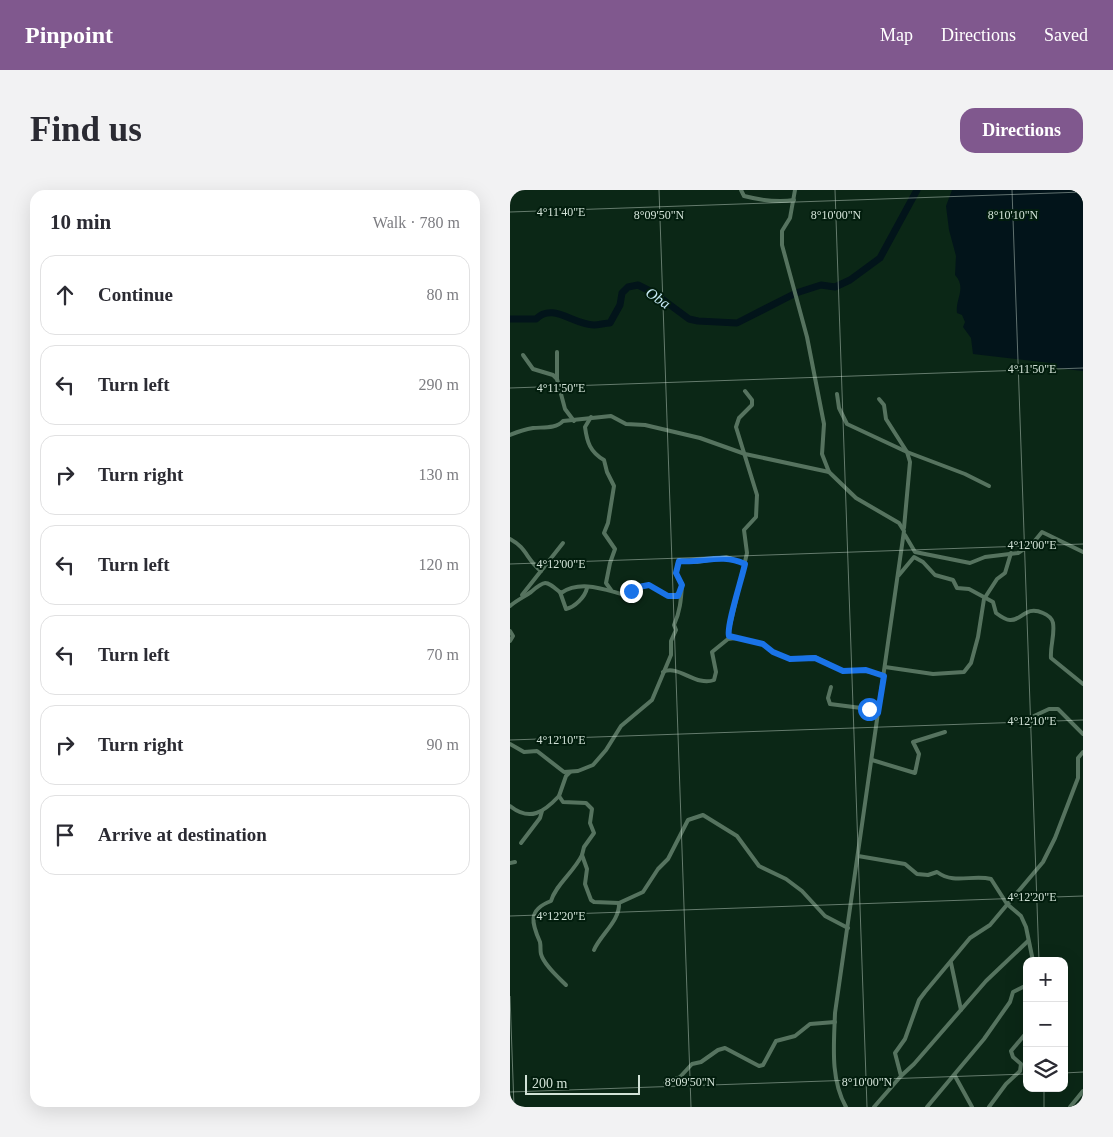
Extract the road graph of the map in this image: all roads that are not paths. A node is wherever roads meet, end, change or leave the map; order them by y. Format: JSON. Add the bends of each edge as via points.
{"nodes":[{"id":1,"x":740,"y":190,"type":"edge"},
{"id":2,"x":795,"y":190,"type":"edge"},
{"id":3,"x":794,"y":200,"type":"junction"},
{"id":4,"x":557,"y":352,"type":"dead end"},
{"id":5,"x":523,"y":355,"type":"dead end"},
{"id":6,"x":557,"y":379,"type":"junction"},
{"id":7,"x":746,"y":391,"type":"dead end"},
{"id":8,"x":837,"y":394,"type":"dead end"},
{"id":9,"x":879,"y":400,"type":"dead end"},
{"id":10,"x":564,"y":406,"type":"junction"},
{"id":11,"x":591,"y":418,"type":"junction"},
{"id":12,"x":574,"y":420,"type":"junction"},
{"id":13,"x":563,"y":421,"type":"junction"},
{"id":14,"x":510,"y":435,"type":"edge"},
{"id":15,"x":907,"y":452,"type":"junction"},
{"id":16,"x":745,"y":454,"type":"junction"},
{"id":17,"x":916,"y":456,"type":"junction"},
{"id":18,"x":910,"y":462,"type":"junction"},
{"id":19,"x":829,"y":472,"type":"junction"},
{"id":20,"x":989,"y":486,"type":"dead end"},
{"id":21,"x":904,"y":531,"type":"junction"},
{"id":22,"x":510,"y":539,"type":"edge"},
{"id":23,"x":563,"y":543,"type":"dead end"},
{"id":24,"x":1083,"y":552,"type":"edge"},
{"id":25,"x":1011,"y":553,"type":"junction"},
{"id":26,"x":745,"y":564,"type":"junction"},
{"id":27,"x":541,"y":572,"type":"junction"},
{"id":28,"x":896,"y":579,"type":"junction"},
{"id":29,"x":587,"y":588,"type":"junction"},
{"id":30,"x":611,"y":590,"type":"junction"},
{"id":31,"x":560,"y":592,"type":"junction"},
{"id":32,"x":680,"y":594,"type":"junction"},
{"id":33,"x":520,"y":596,"type":"junction"},
{"id":34,"x":984,"y":599,"type":"junction"},
{"id":35,"x":510,"y":606,"type":"edge"},
{"id":36,"x":510,"y":631,"type":"edge"},
{"id":37,"x":732,"y":638,"type":"junction"},
{"id":38,"x":510,"y":641,"type":"edge"},
{"id":39,"x":885,"y":667,"type":"junction"},
{"id":40,"x":664,"y":672,"type":"junction"},
{"id":41,"x":884,"y":676,"type":"junction"},
{"id":42,"x":1083,"y":684,"type":"edge"},
{"id":43,"x":831,"y":687,"type":"dead end"},
{"id":44,"x":878,"y":713,"type":"junction"},
{"id":45,"x":1030,"y":726,"type":"dead end"},
{"id":46,"x":946,"y":732,"type":"dead end"},
{"id":47,"x":1083,"y":734,"type":"edge"},
{"id":48,"x":510,"y":744,"type":"edge"},
{"id":49,"x":1083,"y":752,"type":"edge"},
{"id":50,"x":872,"y":760,"type":"junction"},
{"id":51,"x":570,"y":772,"type":"junction"},
{"id":52,"x":559,"y":796,"type":"junction"},
{"id":53,"x":510,"y":806,"type":"edge"},
{"id":54,"x":542,"y":811,"type":"junction"},
{"id":55,"x":521,"y":843,"type":"dead end"},
{"id":56,"x":582,"y":855,"type":"junction"},
{"id":57,"x":858,"y":856,"type":"junction"},
{"id":58,"x":515,"y":862,"type":"dead end"},
{"id":59,"x":584,"y":862,"type":"junction"},
{"id":60,"x":510,"y":863,"type":"edge"},
{"id":61,"x":578,"y":864,"type":"junction"},
{"id":62,"x":619,"y":903,"type":"junction"},
{"id":63,"x":1006,"y":904,"type":"junction"},
{"id":64,"x":848,"y":928,"type":"junction"},
{"id":65,"x":1028,"y":941,"type":"junction"},
{"id":66,"x":594,"y":950,"type":"dead end"},
{"id":67,"x":1032,"y":957,"type":"edge"},
{"id":68,"x":951,"y":963,"type":"junction"},
{"id":69,"x":566,"y":985,"type":"dead end"},
{"id":70,"x":1023,"y":987,"type":"edge"},
{"id":71,"x":961,"y":1010,"type":"junction"},
{"id":72,"x":835,"y":1022,"type":"junction"},
{"id":73,"x":1023,"y":1037,"type":"edge"},
{"id":74,"x":901,"y":1076,"type":"junction"},
{"id":75,"x":955,"y":1076,"type":"junction"},
{"id":76,"x":665,"y":1083,"type":"dead end"},
{"id":77,"x":1083,"y":1091,"type":"edge"},
{"id":78,"x":846,"y":1107,"type":"edge"},
{"id":79,"x":874,"y":1107,"type":"edge"},
{"id":80,"x":927,"y":1107,"type":"edge"},
{"id":81,"x":972,"y":1107,"type":"edge"},
{"id":82,"x":989,"y":1107,"type":"edge"},
{"id":83,"x":1070,"y":1107,"type":"edge"}],
"edges":[{"from":1,"to":3,"type":"street","via":[[744,196],[758,200]]},
{"from":2,"to":3,"type":"street"},
{"from":3,"to":19,"type":"street","via":[[790,218],[782,231],[782,245],[807,337],[824,424],[822,454]]},
{"from":4,"to":6,"type":"street"},
{"from":5,"to":6,"type":"street","via":[[533,369]]},
{"from":6,"to":10,"type":"street"},
{"from":7,"to":16,"type":"street","via":[[752,405],[739,418],[736,427]]},
{"from":8,"to":15,"type":"street","via":[[839,408],[847,424]]},
{"from":9,"to":15,"type":"street","via":[[884,405],[886,419]]},
{"from":10,"to":12,"type":"street"},
{"from":10,"to":13,"type":"street"},
{"from":11,"to":12,"type":"street"},
{"from":11,"to":16,"type":"street","via":[[611,416],[626,424],[645,425],[700,438]]},
{"from":11,"to":30,"type":"street","via":[[585,427],[590,447],[596,456],[604,460],[614,486],[604,533],[615,549],[606,583]]},
{"from":12,"to":13,"type":"street"},
{"from":13,"to":14,"type":"street","via":[[544,429],[533,428]]},
{"from":15,"to":17,"type":"street"},
{"from":15,"to":18,"type":"street"},
{"from":16,"to":19,"type":"street"},
{"from":16,"to":26,"type":"street","via":[[758,508],[756,517],[744,530],[748,547]]},
{"from":17,"to":18,"type":"street"},
{"from":17,"to":20,"type":"street"},
{"from":18,"to":21,"type":"street"},
{"from":19,"to":21,"type":"street","via":[[866,506],[899,523]]},
{"from":21,"to":25,"type":"street","via":[[915,552],[940,555],[966,564]]},
{"from":21,"to":28,"type":"street"},
{"from":22,"to":27,"type":"street","via":[[522,546],[531,563]]},
{"from":23,"to":27,"type":"street"},
{"from":24,"to":25,"type":"street","via":[[1042,532],[1025,549]]},
{"from":25,"to":34,"type":"street","via":[[1005,573],[996,579]]},
{"from":26,"to":32,"type":"street","via":[[726,557],[697,562],[679,561],[676,573],[682,585]]},
{"from":26,"to":37,"type":"street","via":[[729,626],[728,634]]},
{"from":27,"to":33,"type":"street"},
{"from":28,"to":34,"type":"street","via":[[914,557],[935,575],[952,580],[957,588],[969,589]]},
{"from":28,"to":39,"type":"street"},
{"from":29,"to":30,"type":"street","via":[[596,586]]},
{"from":29,"to":31,"type":"street"},
{"from":29,"to":31,"type":"street","via":[[584,596],[566,609]]},
{"from":30,"to":32,"type":"street","via":[[622,594],[649,585],[668,596]]},
{"from":31,"to":33,"type":"street","via":[[552,584],[543,583]]},
{"from":32,"to":40,"type":"street","via":[[680,613],[674,625],[676,631],[670,641],[671,655]]},
{"from":33,"to":35,"type":"street"},
{"from":34,"to":39,"type":"street","via":[[971,663],[964,672],[933,674]]},
{"from":34,"to":42,"type":"street","via":[[992,602],[996,613],[1008,620],[1030,610],[1047,614],[1054,632],[1051,658]]},
{"from":36,"to":38,"type":"street","via":[[513,636]]},
{"from":37,"to":40,"type":"street","via":[[712,652],[716,672],[714,680],[691,679],[673,670]]},
{"from":37,"to":41,"type":"street","via":[[763,644],[790,659],[815,658],[843,671],[866,670]]},
{"from":39,"to":41,"type":"street"},
{"from":40,"to":51,"type":"street","via":[[652,700],[622,726],[593,765]]},
{"from":41,"to":44,"type":"street"},
{"from":43,"to":44,"type":"street","via":[[830,704]]},
{"from":44,"to":50,"type":"street"},
{"from":45,"to":47,"type":"street","via":[[1034,716],[1049,709],[1058,709]]},
{"from":46,"to":50,"type":"street","via":[[912,742],[919,754],[915,773]]},
{"from":48,"to":51,"type":"street","via":[[524,752],[536,751],[564,772]]},
{"from":49,"to":63,"type":"street","via":[[1078,758],[1078,778],[1043,862]]},
{"from":50,"to":57,"type":"street"},
{"from":51,"to":52,"type":"street"},
{"from":52,"to":54,"type":"street"},
{"from":52,"to":56,"type":"street","via":[[563,802],[586,803],[592,809],[590,823],[594,833]]},
{"from":53,"to":54,"type":"street","via":[[531,816]]},
{"from":54,"to":55,"type":"street"},
{"from":56,"to":59,"type":"street"},
{"from":56,"to":61,"type":"street"},
{"from":57,"to":63,"type":"street","via":[[905,864],[916,874],[937,872],[950,880],[980,876],[991,878]]},
{"from":57,"to":64,"type":"street"},
{"from":58,"to":60,"type":"street"},
{"from":59,"to":61,"type":"street"},
{"from":59,"to":62,"type":"street","via":[[587,869],[585,884],[591,900]]},
{"from":61,"to":69,"type":"street","via":[[561,883],[551,901],[543,904],[535,914],[533,922],[541,956]]},
{"from":62,"to":64,"type":"street","via":[[643,892],[668,859],[688,820],[703,815],[737,836],[759,866],[786,879],[825,916]]},
{"from":62,"to":66,"type":"street","via":[[618,914]]},
{"from":63,"to":65,"type":"street","via":[[1020,916]]},
{"from":63,"to":68,"type":"street","via":[[986,928],[970,938]]},
{"from":64,"to":72,"type":"street"},
{"from":65,"to":67,"type":"street"},
{"from":65,"to":71,"type":"street"},
{"from":68,"to":71,"type":"street"},
{"from":68,"to":74,"type":"street","via":[[919,1000],[896,1054]]},
{"from":70,"to":75,"type":"street","via":[[1013,992],[1010,1002]]},
{"from":71,"to":74,"type":"street"},
{"from":72,"to":76,"type":"street","via":[[810,1024],[795,1036],[776,1041],[767,1063],[763,1065],[724,1048],[692,1064],[680,1077]]},
{"from":72,"to":78,"type":"street","via":[[834,1062],[837,1084]]},
{"from":73,"to":82,"type":"street","via":[[1011,1051],[1021,1064],[1020,1071]]},
{"from":74,"to":79,"type":"street"},
{"from":75,"to":80,"type":"street"},
{"from":75,"to":81,"type":"street"},
{"from":77,"to":83,"type":"street"}]}
